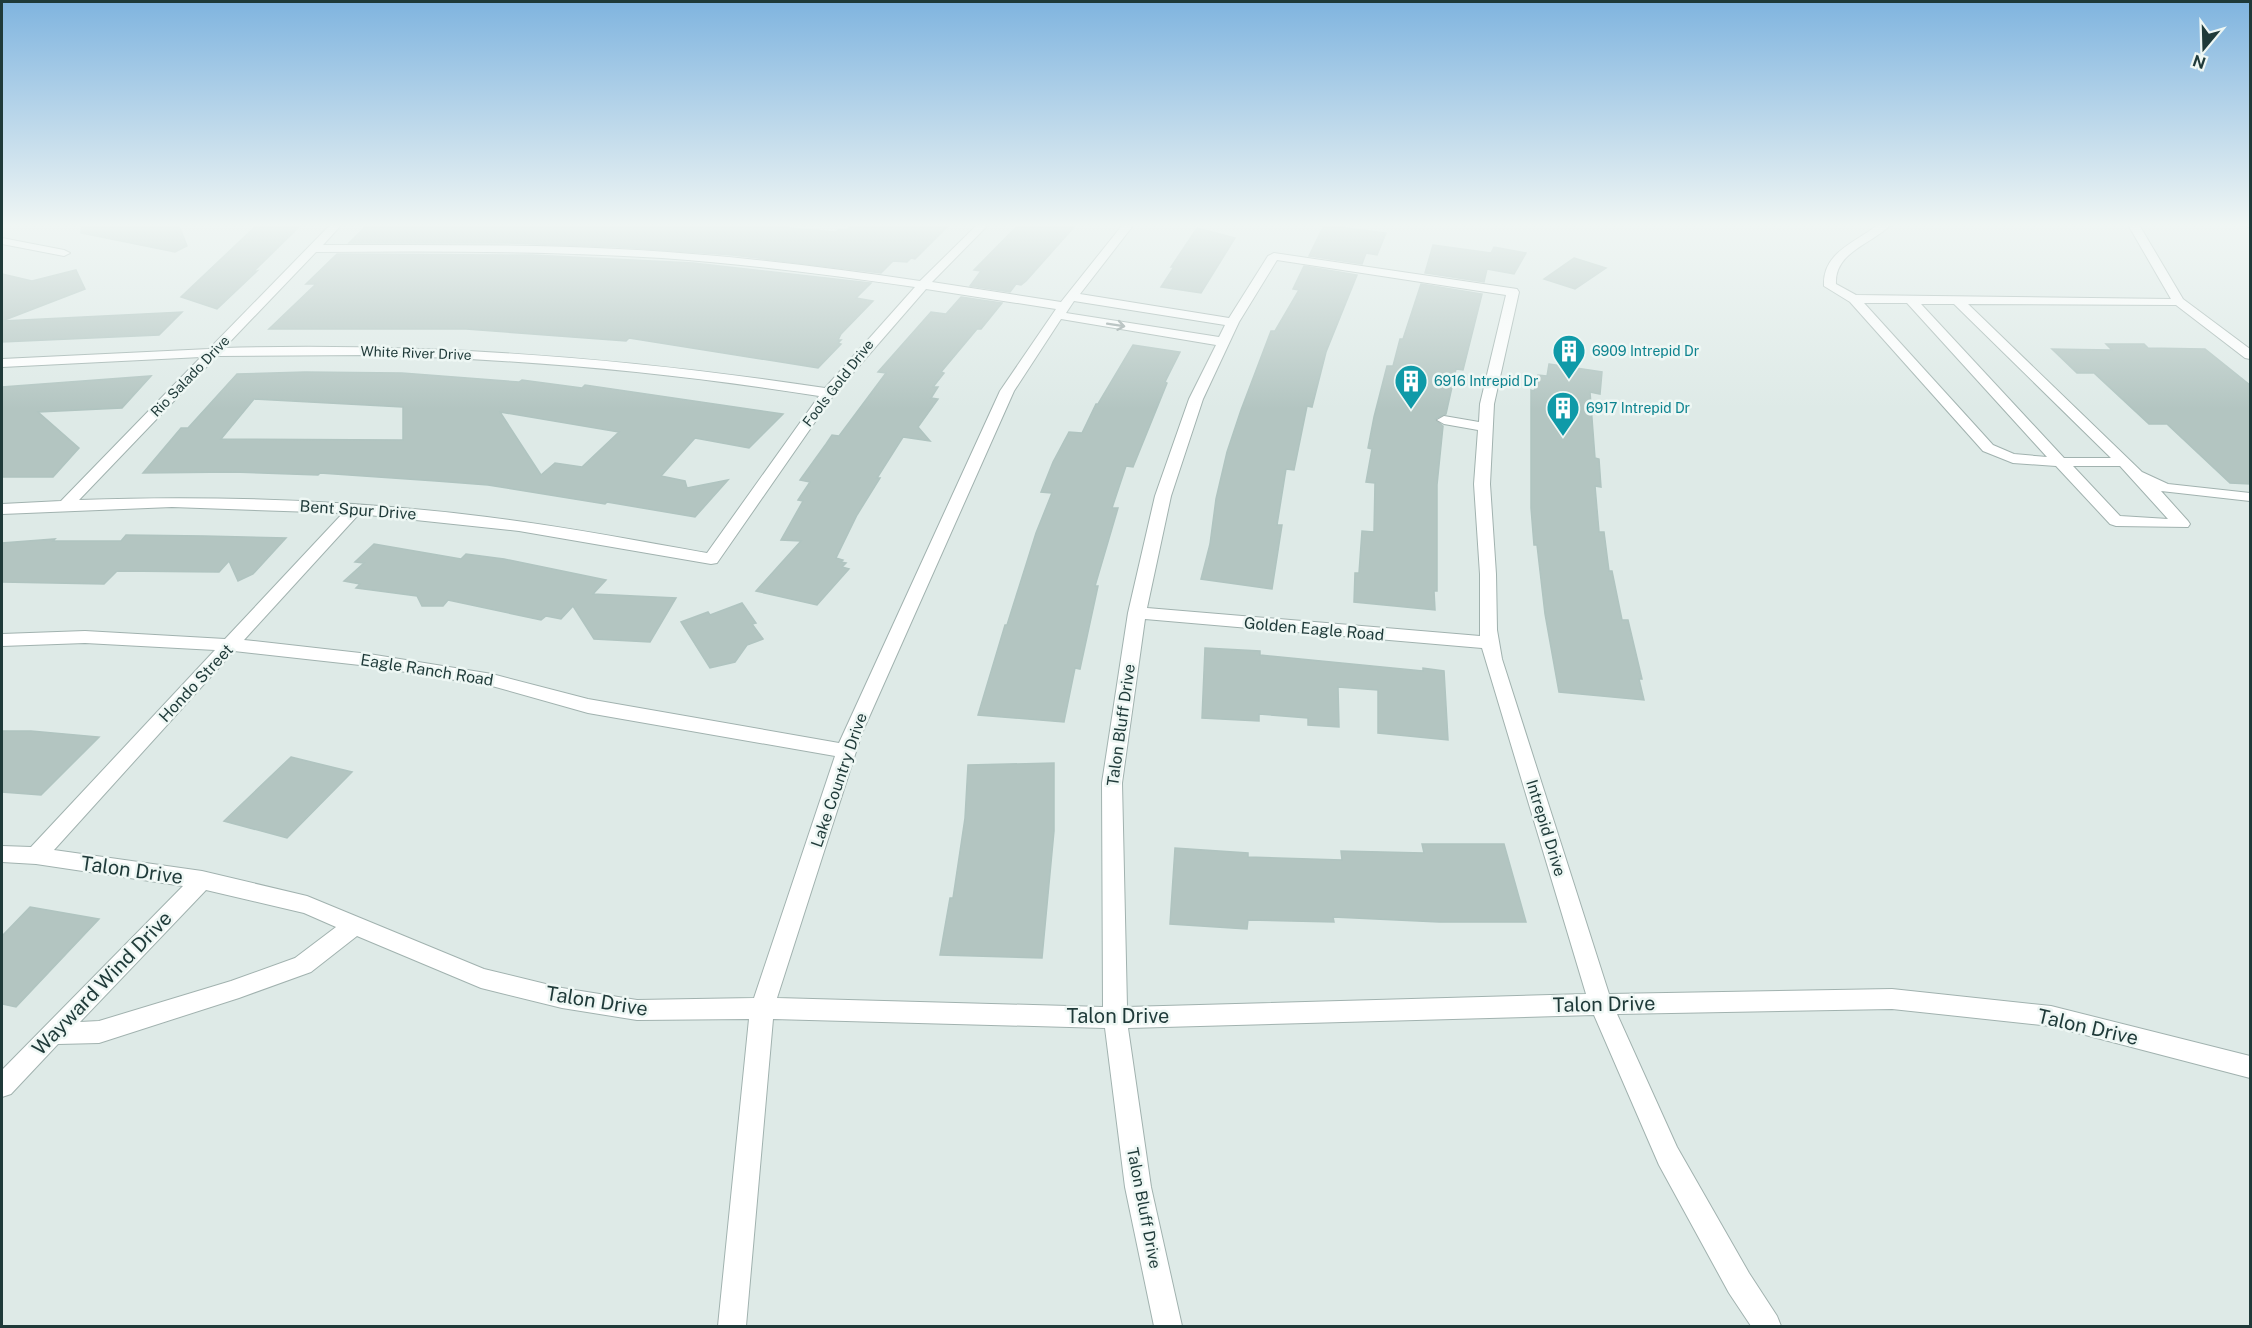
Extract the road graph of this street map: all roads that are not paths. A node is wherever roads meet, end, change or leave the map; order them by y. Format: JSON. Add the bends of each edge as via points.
{"nodes":[{"id":1,"x":279,"y":285,"type":"edge"},
{"id":2,"x":923,"y":285,"type":"edge"},
{"id":3,"x":930,"y":285,"type":"edge"},
{"id":4,"x":1081,"y":285,"type":"edge"},
{"id":5,"x":1256,"y":285,"type":"edge"},
{"id":6,"x":1466,"y":285,"type":"edge"},
{"id":7,"x":1830,"y":285,"type":"edge"},
{"id":8,"x":2169,"y":285,"type":"edge"},
{"id":9,"x":1513,"y":292,"type":"joint"},
{"id":10,"x":1854,"y":299,"type":"junction"},
{"id":11,"x":1911,"y":300,"type":"junction"},
{"id":12,"x":1957,"y":300,"type":"junction"},
{"id":13,"x":2178,"y":301,"type":"junction"},
{"id":14,"x":1065,"y":306,"type":"junction"},
{"id":15,"x":1233,"y":322,"type":"junction"},
{"id":16,"x":1223,"y":342,"type":"junction"},
{"id":17,"x":212,"y":353,"type":"junction"},
{"id":18,"x":2250,"y":356,"type":"edge"},
{"id":19,"x":2,"y":363,"type":"edge"},
{"id":20,"x":828,"y":393,"type":"junction"},
{"id":21,"x":1444,"y":420,"type":"dead end"},
{"id":22,"x":1486,"y":426,"type":"junction"},
{"id":23,"x":2060,"y":462,"type":"junction"},
{"id":24,"x":2124,"y":462,"type":"junction"},
{"id":25,"x":2137,"y":475,"type":"junction"},
{"id":26,"x":2250,"y":497,"type":"edge"},
{"id":27,"x":67,"y":504,"type":"junction"},
{"id":28,"x":2,"y":509,"type":"edge"},
{"id":29,"x":355,"y":509,"type":"junction"},
{"id":30,"x":711,"y":559,"type":"joint"},
{"id":31,"x":1137,"y":613,"type":"junction"},
{"id":32,"x":2,"y":640,"type":"edge"},
{"id":33,"x":1491,"y":643,"type":"junction"},
{"id":34,"x":231,"y":645,"type":"junction"},
{"id":35,"x":846,"y":751,"type":"junction"},
{"id":36,"x":2,"y":854,"type":"edge"},
{"id":37,"x":36,"y":856,"type":"junction"},
{"id":38,"x":202,"y":880,"type":"junction"},
{"id":39,"x":355,"y":926,"type":"junction"},
{"id":40,"x":1601,"y":1004,"type":"junction"},
{"id":41,"x":762,"y":1008,"type":"junction"},
{"id":42,"x":1115,"y":1018,"type":"junction"},
{"id":43,"x":52,"y":1034,"type":"junction"},
{"id":44,"x":2250,"y":1067,"type":"edge"},
{"id":45,"x":2,"y":1086,"type":"edge"},
{"id":46,"x":732,"y":1326,"type":"edge"},
{"id":47,"x":1168,"y":1326,"type":"edge"},
{"id":48,"x":1767,"y":1326,"type":"edge"}],
"edges":[{"from":1,"to":17,"type":"street","name":"Rio Salado Drive"},
{"from":2,"to":20,"type":"street","name":"Fools Gold Drive"},
{"from":3,"to":14,"type":"street"},
{"from":4,"to":14,"type":"street","name":"Lake Country Drive"},
{"from":5,"to":15,"type":"street","name":"Talon Bluff Drive"},
{"from":6,"to":9,"type":"street","name":"Talon Bluff Drive"},
{"from":7,"to":10,"type":"street"},
{"from":8,"to":13,"type":"street"},
{"from":9,"to":22,"type":"street","name":"Intrepid Drive","via":[[1487,404]]},
{"from":10,"to":11,"type":"street"},
{"from":10,"to":23,"type":"street","via":[[1988,448],[2000,456]]},
{"from":11,"to":12,"type":"street"},
{"from":11,"to":23,"type":"street"},
{"from":12,"to":13,"type":"street"},
{"from":12,"to":24,"type":"street"},
{"from":13,"to":18,"type":"street"},
{"from":14,"to":15,"type":"street"},
{"from":14,"to":16,"type":"street","one_way":true},
{"from":14,"to":35,"type":"street","name":"Lake Country Drive","via":[[1007,391]]},
{"from":15,"to":16,"type":"street","name":"Talon Bluff Drive"},
{"from":16,"to":31,"type":"street","name":"Talon Bluff Drive","via":[[1196,399],[1164,496]]},
{"from":17,"to":19,"type":"street","name":"White River Drive"},
{"from":17,"to":20,"type":"street","name":"White River Drive","via":[[367,351],[494,355],[712,375]]},
{"from":17,"to":27,"type":"street","name":"Rio Salado Drive"},
{"from":20,"to":30,"type":"street","name":"Fools Gold Drive"},
{"from":21,"to":22,"type":"street"},
{"from":22,"to":33,"type":"street","name":"Intrepid Drive","via":[[1482,484]]},
{"from":23,"to":24,"type":"street"},
{"from":23,"to":25,"type":"street","via":[[2116,521],[2182,524]]},
{"from":24,"to":25,"type":"street"},
{"from":25,"to":26,"type":"street","via":[[2164,488]]},
{"from":27,"to":28,"type":"street","name":"Bent Spur Drive"},
{"from":27,"to":29,"type":"street","name":"Bent Spur Drive","via":[[198,502]]},
{"from":29,"to":30,"type":"street","name":"Bent Spur Drive","via":[[457,518]]},
{"from":29,"to":34,"type":"street","name":"Hondo Street"},
{"from":31,"to":33,"type":"street","name":"Golden Eagle Road"},
{"from":31,"to":42,"type":"street","name":"Talon Bluff Drive","via":[[1112,783]]},
{"from":32,"to":34,"type":"street","name":"Eagle Ranch Road","via":[[85,638]]},
{"from":33,"to":40,"type":"street","name":"Intrepid Drive","via":[[1493,660]]},
{"from":34,"to":35,"type":"street","name":"Eagle Ranch Road","via":[[369,660],[492,680],[588,706]]},
{"from":34,"to":37,"type":"street","name":"Hondo Street"},
{"from":35,"to":41,"type":"street","name":"Lake Country Drive"},
{"from":36,"to":37,"type":"street","name":"Talon Drive"},
{"from":37,"to":38,"type":"street","name":"Talon Drive"},
{"from":38,"to":39,"type":"street","name":"Talon Drive","via":[[307,905]]},
{"from":38,"to":43,"type":"street","name":"Wayward Wind Drive"},
{"from":39,"to":41,"type":"street","name":"Talon Drive","via":[[481,978],[562,998],[638,1010]]},
{"from":39,"to":43,"type":"street","via":[[303,965],[99,1032]]},
{"from":40,"to":42,"type":"street","name":"Talon Drive"},
{"from":40,"to":44,"type":"street","name":"Talon Drive","via":[[1892,999],[2052,1016]]},
{"from":40,"to":48,"type":"street","name":"Intrepid Drive","via":[[1668,1156]]},
{"from":41,"to":42,"type":"street","name":"Talon Drive"},
{"from":41,"to":46,"type":"street","name":"Lake Country Drive"},
{"from":42,"to":47,"type":"street","name":"Talon Bluff Drive","via":[[1138,1187]]},
{"from":43,"to":45,"type":"street","name":"Wayward Wind Drive"}]}
